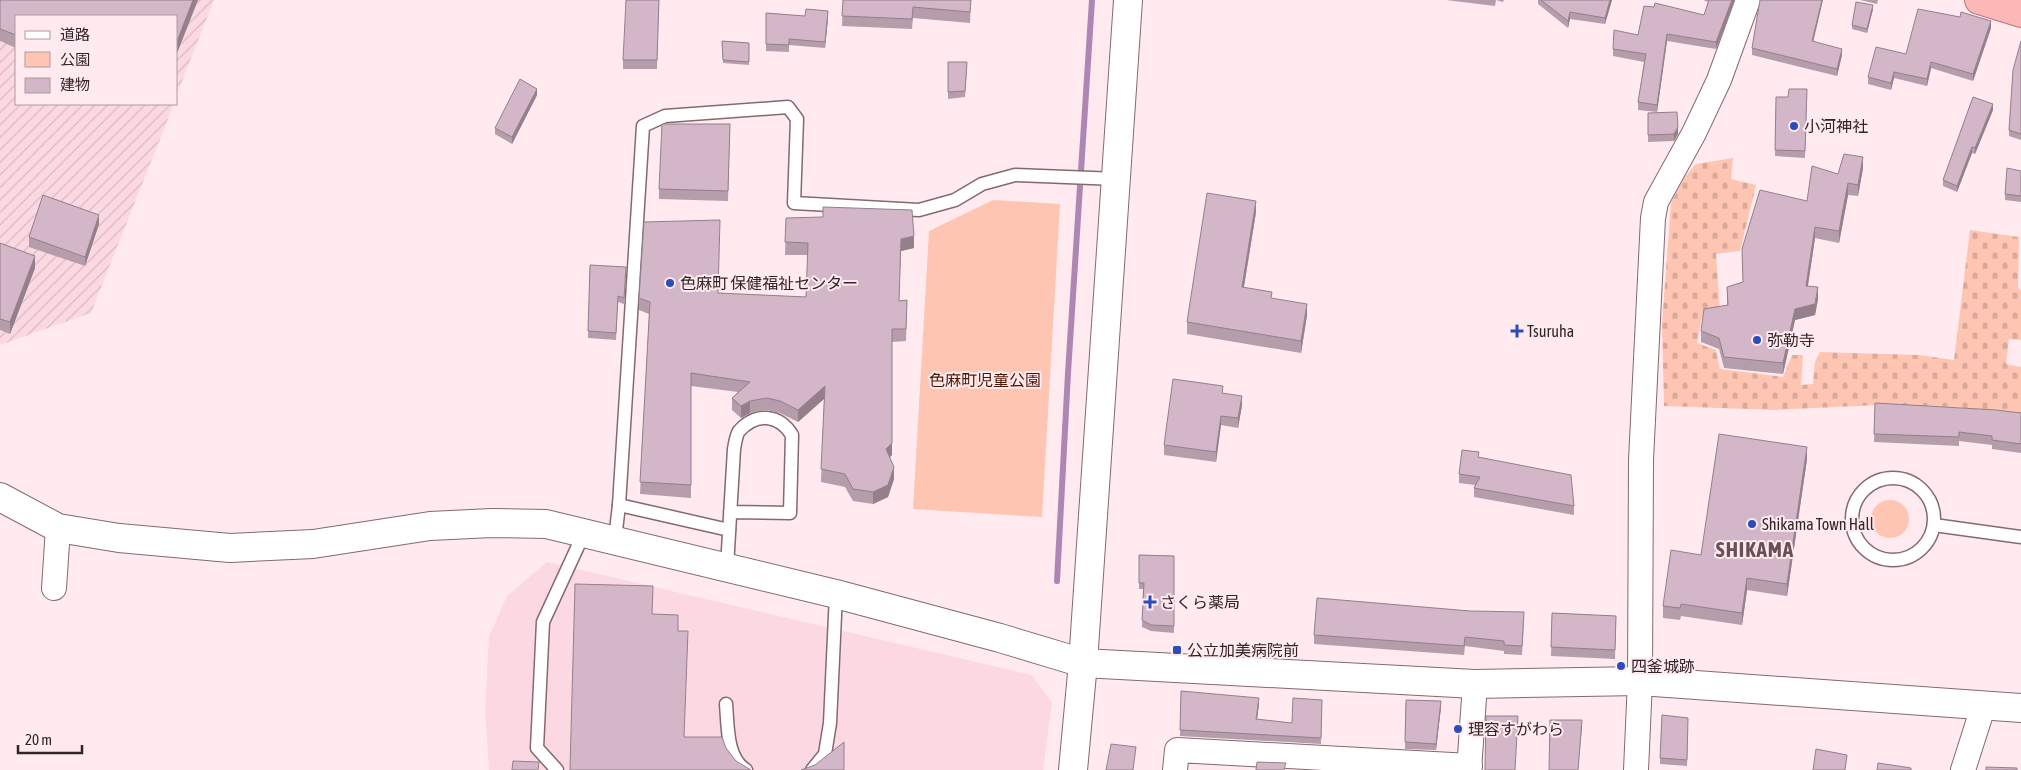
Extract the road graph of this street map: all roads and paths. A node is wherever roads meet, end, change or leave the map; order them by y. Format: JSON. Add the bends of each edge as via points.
{"nodes":[{"id":1,"x":1128,"y":0,"type":"edge"},
{"id":2,"x":1748,"y":0,"type":"edge"},
{"id":3,"x":1979,"y":0,"type":"edge"},
{"id":4,"x":2021,"y":13,"type":"edge"},
{"id":5,"x":1105,"y":179,"type":"junction"},
{"id":6,"x":0,"y":497,"type":"edge"},
{"id":7,"x":619,"y":505,"type":"junction"},
{"id":8,"x":730,"y":512,"type":"junction"},
{"id":9,"x":1934,"y":525,"type":"junction"},
{"id":10,"x":58,"y":528,"type":"junction"},
{"id":11,"x":729,"y":530,"type":"junction"},
{"id":12,"x":584,"y":533,"type":"junction"},
{"id":13,"x":2021,"y":537,"type":"edge"},
{"id":14,"x":614,"y":539,"type":"junction"},
{"id":15,"x":727,"y":567,"type":"junction"},
{"id":16,"x":54,"y":588,"type":"dead end"},
{"id":17,"x":836,"y":594,"type":"junction"},
{"id":18,"x":1083,"y":664,"type":"junction"},
{"id":19,"x":1640,"y":681,"type":"junction"},
{"id":20,"x":1475,"y":684,"type":"junction"},
{"id":21,"x":726,"y":704,"type":"dead end"},
{"id":22,"x":1984,"y":704,"type":"junction"},
{"id":23,"x":2021,"y":708,"type":"edge"},
{"id":24,"x":1325,"y":764,"type":"edge"},
{"id":25,"x":1470,"y":768,"type":"edge"},
{"id":26,"x":557,"y":770,"type":"edge"},
{"id":27,"x":746,"y":770,"type":"edge"},
{"id":28,"x":812,"y":770,"type":"edge"},
{"id":29,"x":1073,"y":770,"type":"edge"},
{"id":30,"x":1175,"y":770,"type":"edge"},
{"id":31,"x":1636,"y":770,"type":"edge"},
{"id":32,"x":1963,"y":770,"type":"edge"}],
"edges":[{"from":1,"to":5,"type":"street"},
{"from":2,"to":19,"type":"street","via":[[1719,80],[1656,202],[1652,218],[1641,460]]},
{"from":3,"to":4,"type":"highway"},
{"from":5,"to":7,"type":"lane","via":[[1015,175],[982,184],[955,200],[919,210],[794,203],[796,119],[788,107],[665,116],[643,126]]},
{"from":5,"to":18,"type":"street"},
{"from":6,"to":10,"type":"street"},
{"from":7,"to":11,"type":"lane"},
{"from":7,"to":14,"type":"lane"},
{"from":8,"to":8,"type":"lane","via":[[738,432],[750,422],[764,418],[786,424],[792,435],[790,513]]},
{"from":8,"to":11,"type":"lane"},
{"from":9,"to":9,"type":"lane","via":[[1930,538],[1918,552],[1901,560],[1888,560],[1875,557],[1856,539],[1852,511],[1866,487],[1879,480],[1900,478],[1920,487],[1929,497]]},
{"from":9,"to":13,"type":"lane"},
{"from":10,"to":12,"type":"street","via":[[119,538],[230,548],[313,544],[430,526],[492,523],[546,524]]},
{"from":10,"to":16,"type":"street"},
{"from":11,"to":15,"type":"lane"},
{"from":12,"to":14,"type":"street"},
{"from":12,"to":26,"type":"lane","via":[[543,622],[537,748]]},
{"from":14,"to":15,"type":"street"},
{"from":15,"to":17,"type":"street"},
{"from":17,"to":18,"type":"street"},
{"from":17,"to":28,"type":"lane","via":[[830,723],[825,754]]},
{"from":18,"to":20,"type":"street"},
{"from":18,"to":29,"type":"street"},
{"from":19,"to":20,"type":"street"},
{"from":19,"to":22,"type":"street"},
{"from":19,"to":31,"type":"street"},
{"from":20,"to":25,"type":"street"},
{"from":21,"to":27,"type":"lane","via":[[729,744],[739,766]]},
{"from":22,"to":23,"type":"street"},
{"from":22,"to":32,"type":"street"},
{"from":24,"to":25,"type":"street"},
{"from":24,"to":30,"type":"street","via":[[1177,750]]}]}
